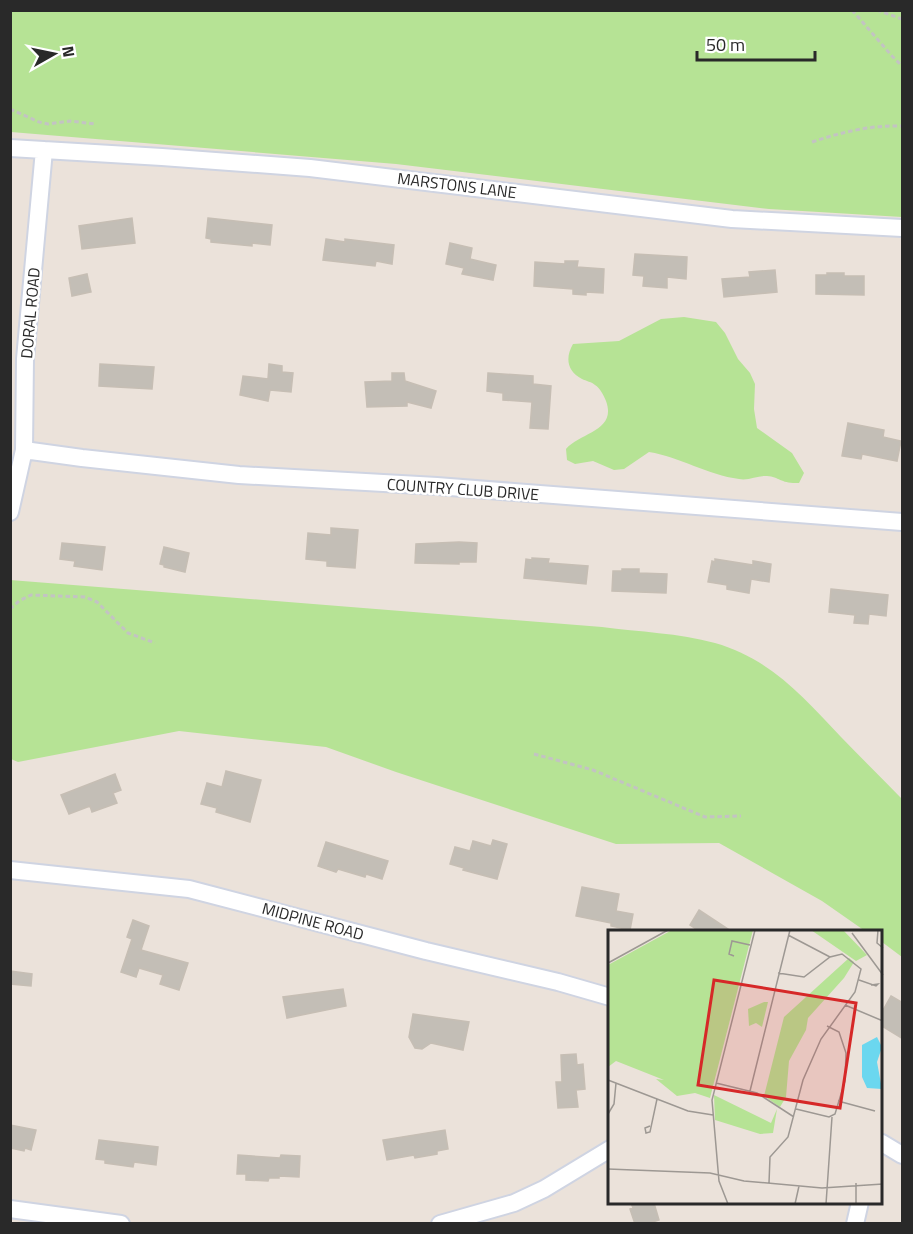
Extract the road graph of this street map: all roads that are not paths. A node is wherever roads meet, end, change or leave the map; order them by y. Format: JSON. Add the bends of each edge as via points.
{"nodes":[{"id":1,"x":10,"y":148,"type":"edge"},
{"id":2,"x":44,"y":150,"type":"junction"},
{"id":3,"x":903,"y":228,"type":"edge"},
{"id":4,"x":24,"y":450,"type":"junction"},
{"id":5,"x":10,"y":512,"type":"edge"},
{"id":6,"x":903,"y":522,"type":"edge"},
{"id":7,"x":10,"y":870,"type":"edge"},
{"id":8,"x":608,"y":996,"type":"edge"},
{"id":9,"x":883,"y":1144,"type":"edge"},
{"id":10,"x":608,"y":1150,"type":"edge"},
{"id":11,"x":903,"y":1155,"type":"edge"},
{"id":12,"x":860,"y":1204,"type":"edge"},
{"id":13,"x":10,"y":1209,"type":"edge"},
{"id":14,"x":52,"y":1219,"type":"edge"},
{"id":15,"x":121,"y":1224,"type":"edge"},
{"id":16,"x":440,"y":1224,"type":"edge"},
{"id":17,"x":855,"y":1224,"type":"edge"}],
"edges":[{"from":1,"to":2,"type":"street","name":"MARSTONS LANE"},
{"from":2,"to":3,"type":"street","name":"MARSTONS LANE","via":[[300,167],[732,219]]},
{"from":2,"to":4,"type":"street","name":"DORAL ROAD","via":[[25,359]]},
{"from":4,"to":5,"type":"street","name":"DORAL ROAD"},
{"from":4,"to":6,"type":"street","name":"COUNTRY CLUB DRIVE","via":[[239,475],[437,486]]},
{"from":7,"to":8,"type":"street","name":"MIDPINE ROAD","via":[[189,889]]},
{"from":9,"to":11,"type":"street"},
{"from":10,"to":16,"type":"street","via":[[514,1203]]},
{"from":12,"to":17,"type":"street"},
{"from":13,"to":14,"type":"street"},
{"from":14,"to":15,"type":"street"}]}
